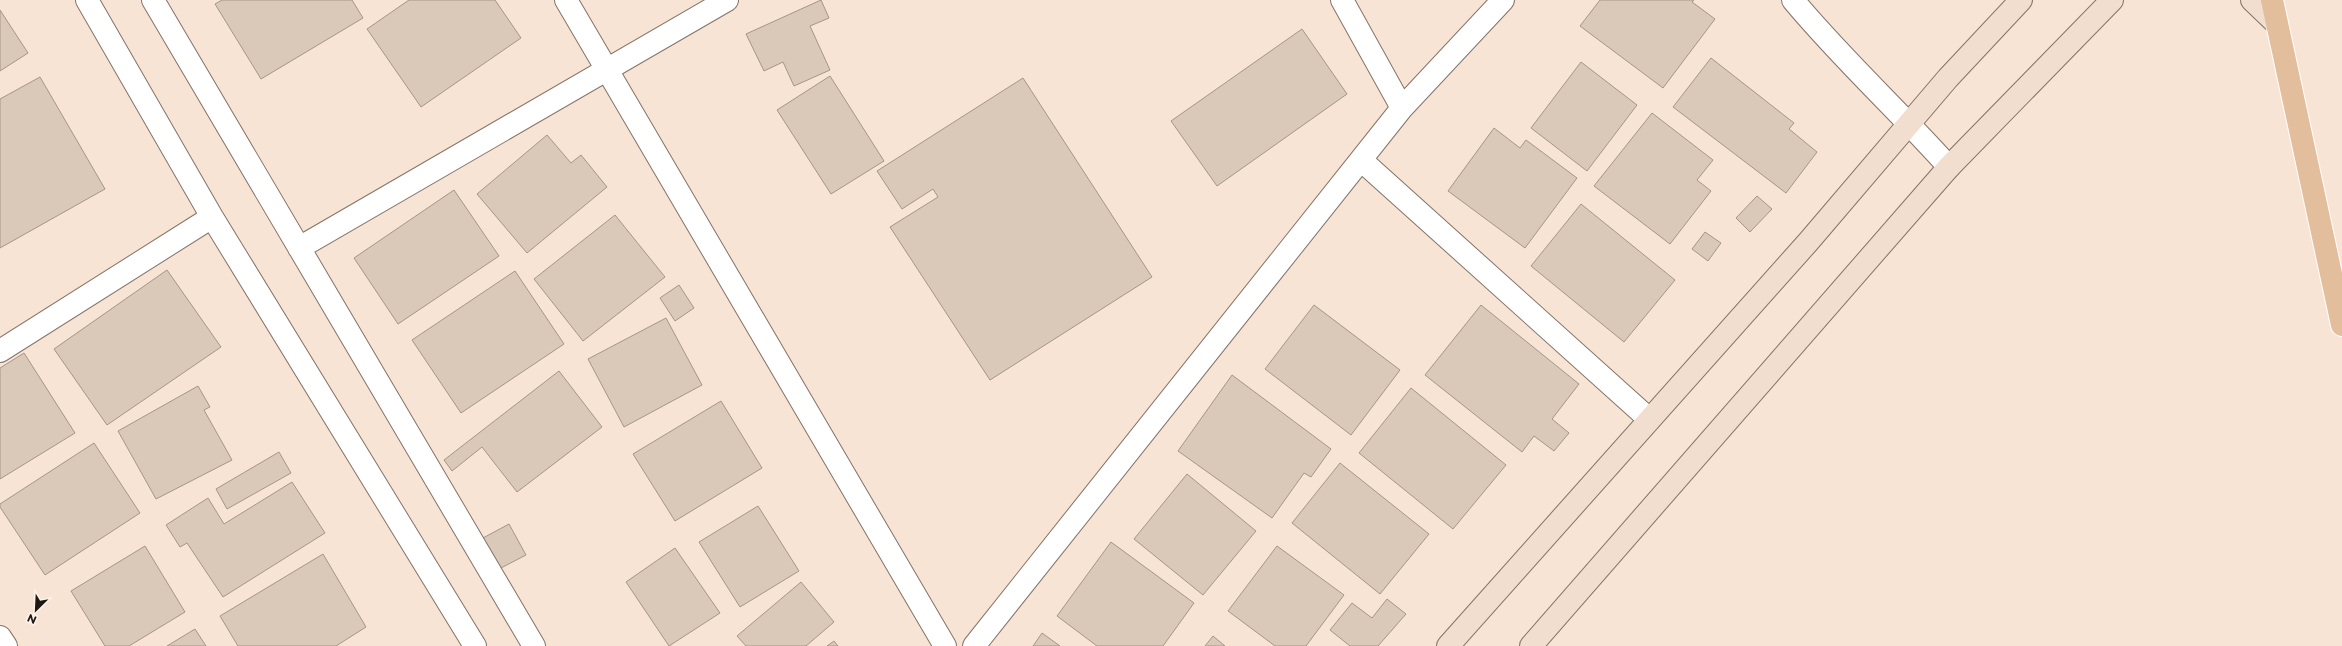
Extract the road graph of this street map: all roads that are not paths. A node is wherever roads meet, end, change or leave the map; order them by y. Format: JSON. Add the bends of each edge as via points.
{"nodes":[{"id":1,"x":88,"y":0,"type":"edge"},
{"id":2,"x":153,"y":0,"type":"edge"},
{"id":3,"x":566,"y":0,"type":"edge"},
{"id":4,"x":727,"y":0,"type":"edge"},
{"id":5,"x":1342,"y":0,"type":"edge"},
{"id":6,"x":1503,"y":0,"type":"edge"},
{"id":7,"x":1793,"y":0,"type":"edge"},
{"id":8,"x":2021,"y":0,"type":"edge"},
{"id":9,"x":2112,"y":0,"type":"edge"},
{"id":10,"x":2252,"y":0,"type":"edge"},
{"id":11,"x":2272,"y":0,"type":"edge"},
{"id":12,"x":2276,"y":24,"type":"junction"},
{"id":13,"x":605,"y":70,"type":"junction"},
{"id":14,"x":1402,"y":108,"type":"junction"},
{"id":15,"x":1910,"y":123,"type":"junction"},
{"id":16,"x":1361,"y":160,"type":"junction"},
{"id":17,"x":1949,"y":167,"type":"junction"},
{"id":18,"x":212,"y":217,"type":"junction"},
{"id":19,"x":299,"y":248,"type":"junction"},
{"id":20,"x":2342,"y":325,"type":"edge"},
{"id":21,"x":0,"y":351,"type":"edge"},
{"id":22,"x":1649,"y":419,"type":"junction"},
{"id":23,"x":0,"y":636,"type":"edge"},
{"id":24,"x":6,"y":646,"type":"edge"},
{"id":25,"x":475,"y":646,"type":"edge"},
{"id":26,"x":534,"y":646,"type":"edge"},
{"id":27,"x":945,"y":646,"type":"edge"},
{"id":28,"x":974,"y":646,"type":"edge"},
{"id":29,"x":1448,"y":646,"type":"edge"},
{"id":30,"x":1531,"y":646,"type":"edge"}],
"edges":[{"from":1,"to":18,"type":"street"},
{"from":2,"to":19,"type":"street"},
{"from":3,"to":13,"type":"street"},
{"from":4,"to":13,"type":"street"},
{"from":5,"to":14,"type":"street"},
{"from":6,"to":14,"type":"street"},
{"from":7,"to":15,"type":"street","via":[[1827,41]]},
{"from":8,"to":15,"type":"street"},
{"from":9,"to":17,"type":"street"},
{"from":10,"to":12,"type":"street"},
{"from":11,"to":12,"type":"main road"},
{"from":12,"to":20,"type":"main road"},
{"from":13,"to":19,"type":"street"},
{"from":13,"to":27,"type":"street"},
{"from":14,"to":16,"type":"street"},
{"from":15,"to":17,"type":"street"},
{"from":15,"to":22,"type":"street","via":[[1809,241]]},
{"from":16,"to":22,"type":"street"},
{"from":16,"to":28,"type":"street"},
{"from":17,"to":30,"type":"street"},
{"from":18,"to":21,"type":"street"},
{"from":18,"to":25,"type":"street"},
{"from":19,"to":26,"type":"street"},
{"from":22,"to":29,"type":"street"},
{"from":23,"to":24,"type":"street"}]}
